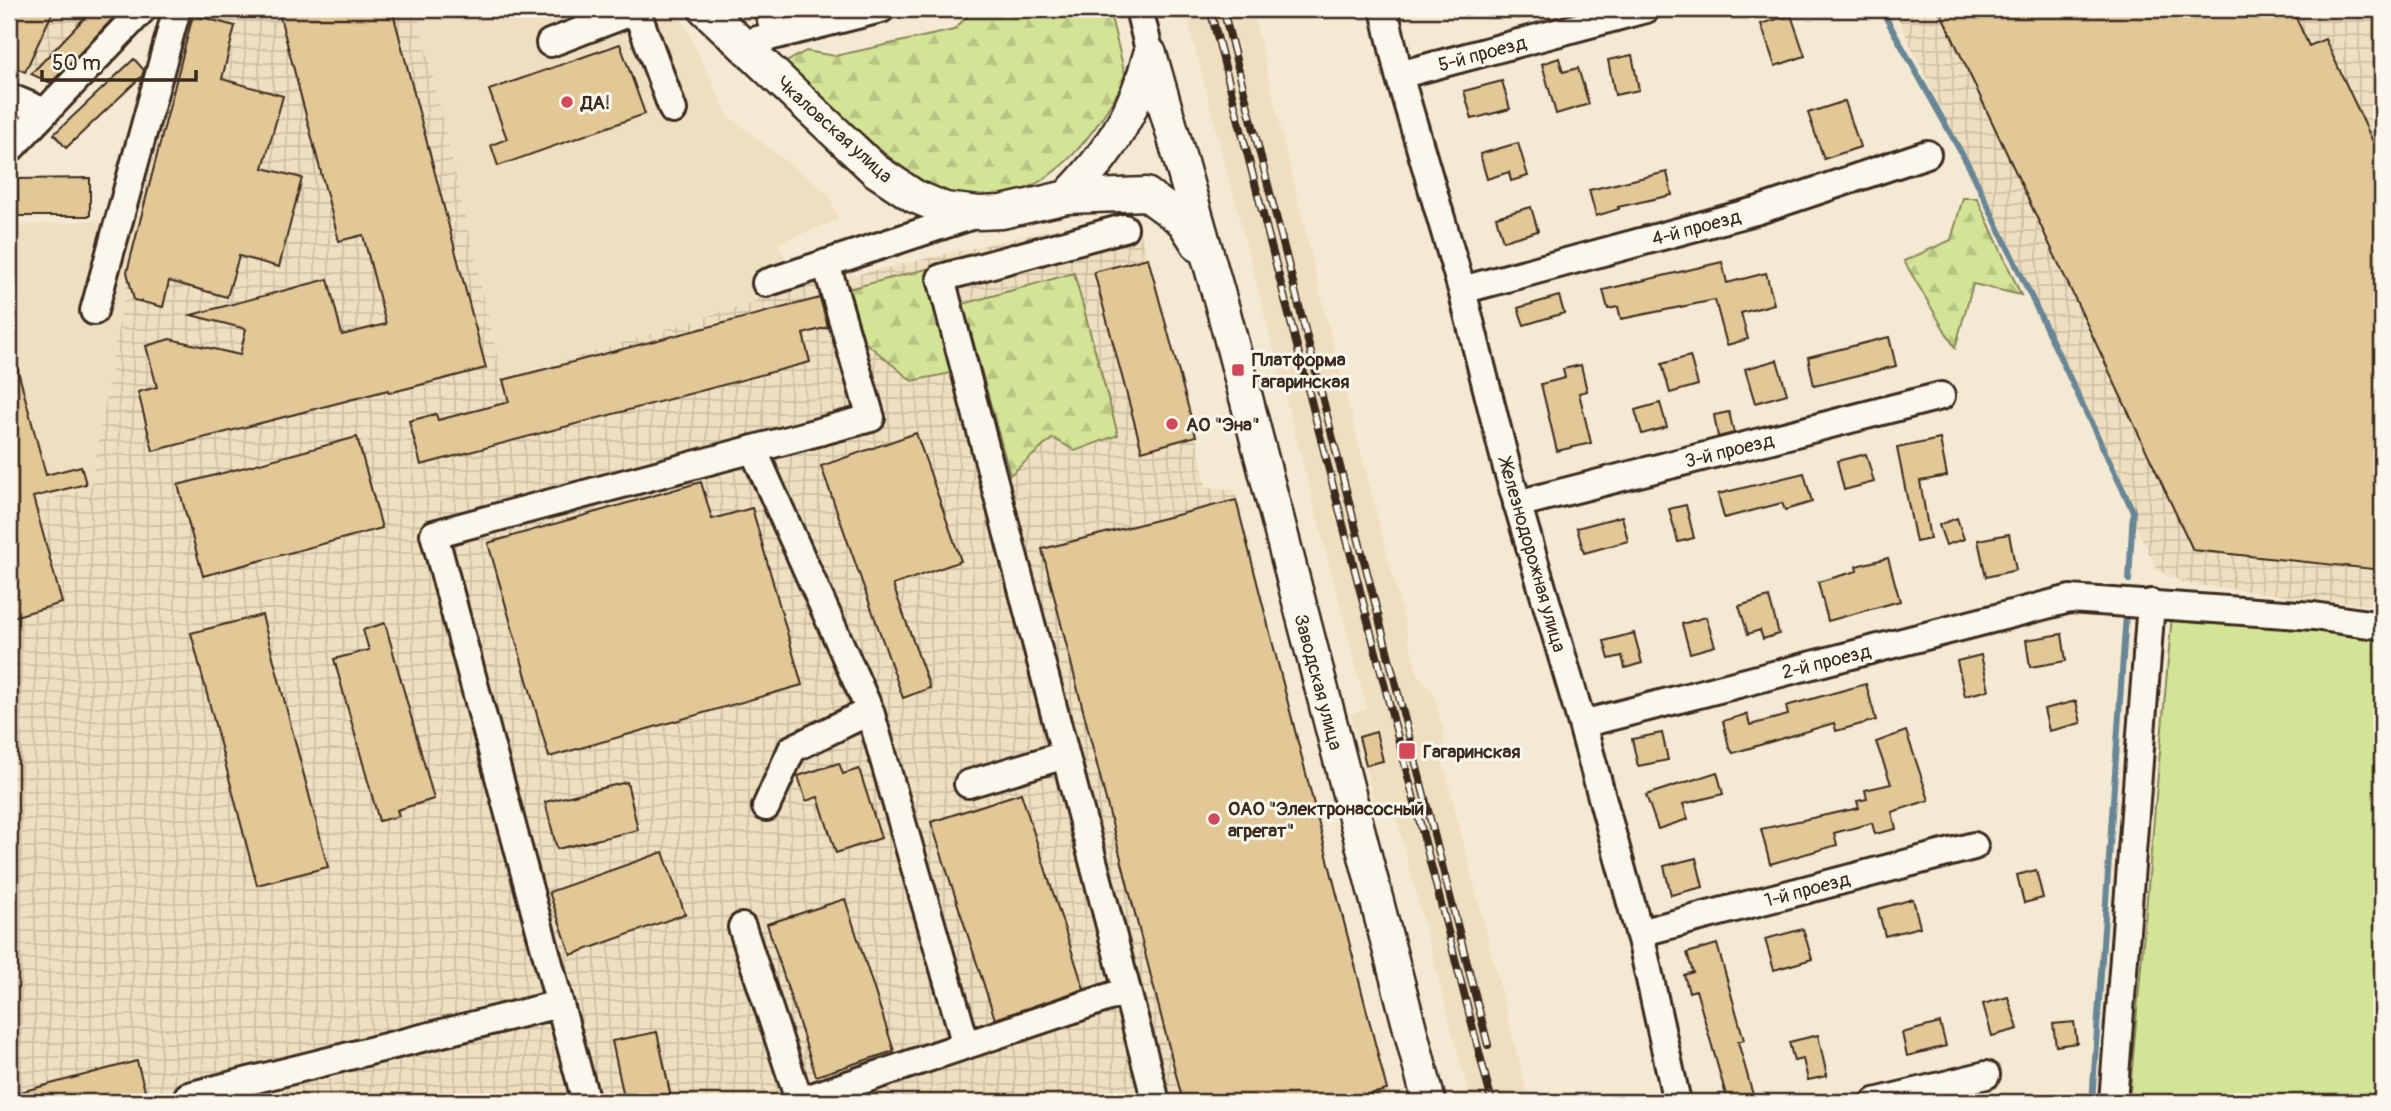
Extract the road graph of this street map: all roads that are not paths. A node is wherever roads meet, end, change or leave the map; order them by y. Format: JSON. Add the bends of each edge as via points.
{"nodes":[{"id":1,"x":142,"y":9,"type":"edge"},
{"id":2,"x":177,"y":9,"type":"edge"},
{"id":3,"x":705,"y":9,"type":"edge"},
{"id":4,"x":768,"y":9,"type":"edge"},
{"id":5,"x":881,"y":9,"type":"edge"},
{"id":6,"x":1139,"y":9,"type":"edge"},
{"id":7,"x":1384,"y":9,"type":"edge"},
{"id":8,"x":1646,"y":9,"type":"edge"},
{"id":9,"x":638,"y":10,"type":"edge"},
{"id":10,"x":775,"y":34,"type":"junction"},
{"id":11,"x":550,"y":43,"type":"dead end"},
{"id":12,"x":741,"y":44,"type":"junction"},
{"id":13,"x":1150,"y":54,"type":"junction"},
{"id":14,"x":1399,"y":75,"type":"junction"},
{"id":15,"x":9,"y":97,"type":"edge"},
{"id":16,"x":673,"y":110,"type":"dead end"},
{"id":17,"x":45,"y":112,"type":"junction"},
{"id":18,"x":1114,"y":139,"type":"junction"},
{"id":19,"x":1177,"y":147,"type":"junction"},
{"id":20,"x":9,"y":150,"type":"edge"},
{"id":21,"x":1927,"y":154,"type":"dead end"},
{"id":22,"x":1142,"y":193,"type":"junction"},
{"id":23,"x":1067,"y":197,"type":"junction"},
{"id":24,"x":979,"y":213,"type":"junction"},
{"id":25,"x":1124,"y":229,"type":"dead end"},
{"id":26,"x":1209,"y":261,"type":"junction"},
{"id":27,"x":826,"y":263,"type":"junction"},
{"id":28,"x":766,"y":283,"type":"dead end"},
{"id":29,"x":1462,"y":290,"type":"junction"},
{"id":30,"x":94,"y":311,"type":"dead end"},
{"id":31,"x":1941,"y":396,"type":"dead end"},
{"id":32,"x":753,"y":449,"type":"junction"},
{"id":33,"x":1517,"y":504,"type":"junction"},
{"id":34,"x":2151,"y":603,"type":"junction"},
{"id":35,"x":2382,"y":626,"type":"edge"},
{"id":36,"x":870,"y":711,"type":"junction"},
{"id":37,"x":1582,"y":724,"type":"junction"},
{"id":38,"x":1065,"y":755,"type":"junction"},
{"id":39,"x":968,"y":784,"type":"dead end"},
{"id":40,"x":766,"y":807,"type":"dead end"},
{"id":41,"x":1974,"y":846,"type":"dead end"},
{"id":42,"x":742,"y":927,"type":"dead end"},
{"id":43,"x":1639,"y":933,"type":"junction"},
{"id":44,"x":1127,"y":991,"type":"junction"},
{"id":45,"x":559,"y":1004,"type":"junction"},
{"id":46,"x":966,"y":1045,"type":"junction"},
{"id":47,"x":1986,"y":1075,"type":"dead end"},
{"id":48,"x":798,"y":1101,"type":"edge"},
{"id":49,"x":189,"y":1102,"type":"edge"},
{"id":50,"x":586,"y":1102,"type":"edge"},
{"id":51,"x":1156,"y":1102,"type":"edge"},
{"id":52,"x":1429,"y":1102,"type":"edge"},
{"id":53,"x":1677,"y":1102,"type":"edge"},
{"id":54,"x":1875,"y":1102,"type":"edge"},
{"id":55,"x":2113,"y":1102,"type":"edge"}],
"edges":[{"from":1,"to":17,"type":"street"},
{"from":2,"to":30,"type":"street"},
{"from":3,"to":12,"type":"main road","name":"Чкаловская улица"},
{"from":4,"to":10,"type":"street"},
{"from":5,"to":10,"type":"street"},
{"from":6,"to":13,"type":"street"},
{"from":7,"to":14,"type":"street","name":"Железнодорожная улица"},
{"from":8,"to":14,"type":"street","name":"5-й проезд"},
{"from":9,"to":11,"type":"street"},
{"from":9,"to":16,"type":"street"},
{"from":10,"to":12,"type":"street"},
{"from":12,"to":24,"type":"main road","name":"Чкаловская улица","via":[[875,170],[914,196],[945,209]]},
{"from":13,"to":18,"type":"main road","via":[[1139,94]]},
{"from":13,"to":19,"type":"main road","name":"Заводская улица"},
{"from":14,"to":29,"type":"street","name":"Железнодорожная улица"},
{"from":15,"to":17,"type":"street"},
{"from":17,"to":20,"type":"street"},
{"from":18,"to":19,"type":"main road","via":[[1131,125],[1157,123]]},
{"from":18,"to":22,"type":"main road","via":[[1110,159],[1114,169],[1122,184]]},
{"from":18,"to":23,"type":"main road"},
{"from":19,"to":22,"type":"main road","via":[[1174,167],[1166,179]]},
{"from":19,"to":26,"type":"main road","name":"Заводская улица"},
{"from":21,"to":29,"type":"street","name":"4-й проезд","via":[[1759,209]]},
{"from":22,"to":23,"type":"main road","name":"Чкаловская улица"},
{"from":22,"to":26,"type":"main road","via":[[1183,221]]},
{"from":23,"to":24,"type":"main road","name":"Чкаловская улица"},
{"from":24,"to":27,"type":"street"},
{"from":25,"to":38,"type":"street","via":[[941,278]]},
{"from":26,"to":52,"type":"main road","name":"Заводская улица"},
{"from":27,"to":28,"type":"street"},
{"from":27,"to":32,"type":"street","via":[[871,418]]},
{"from":29,"to":33,"type":"street","name":"Железнодорожная улица"},
{"from":31,"to":33,"type":"street","name":"3-й проезд"},
{"from":32,"to":36,"type":"street"},
{"from":32,"to":45,"type":"street","via":[[434,534]]},
{"from":33,"to":37,"type":"street","name":"Железнодорожная улица"},
{"from":34,"to":35,"type":"street","name":"2-й проезд"},
{"from":34,"to":37,"type":"street","name":"2-й проезд","via":[[2070,599]]},
{"from":34,"to":55,"type":"street"},
{"from":36,"to":40,"type":"street","via":[[792,749]]},
{"from":36,"to":46,"type":"street"},
{"from":37,"to":43,"type":"street","name":"Железнодорожная улица"},
{"from":38,"to":39,"type":"street"},
{"from":38,"to":44,"type":"street"},
{"from":41,"to":43,"type":"street","name":"1-й проезд"},
{"from":42,"to":48,"type":"street"},
{"from":43,"to":53,"type":"street","name":"Железнодорожная улица"},
{"from":44,"to":46,"type":"street"},
{"from":44,"to":51,"type":"street"},
{"from":45,"to":49,"type":"street","via":[[188,1096]]},
{"from":45,"to":50,"type":"street"},
{"from":46,"to":48,"type":"street"},
{"from":47,"to":54,"type":"street"}]}
